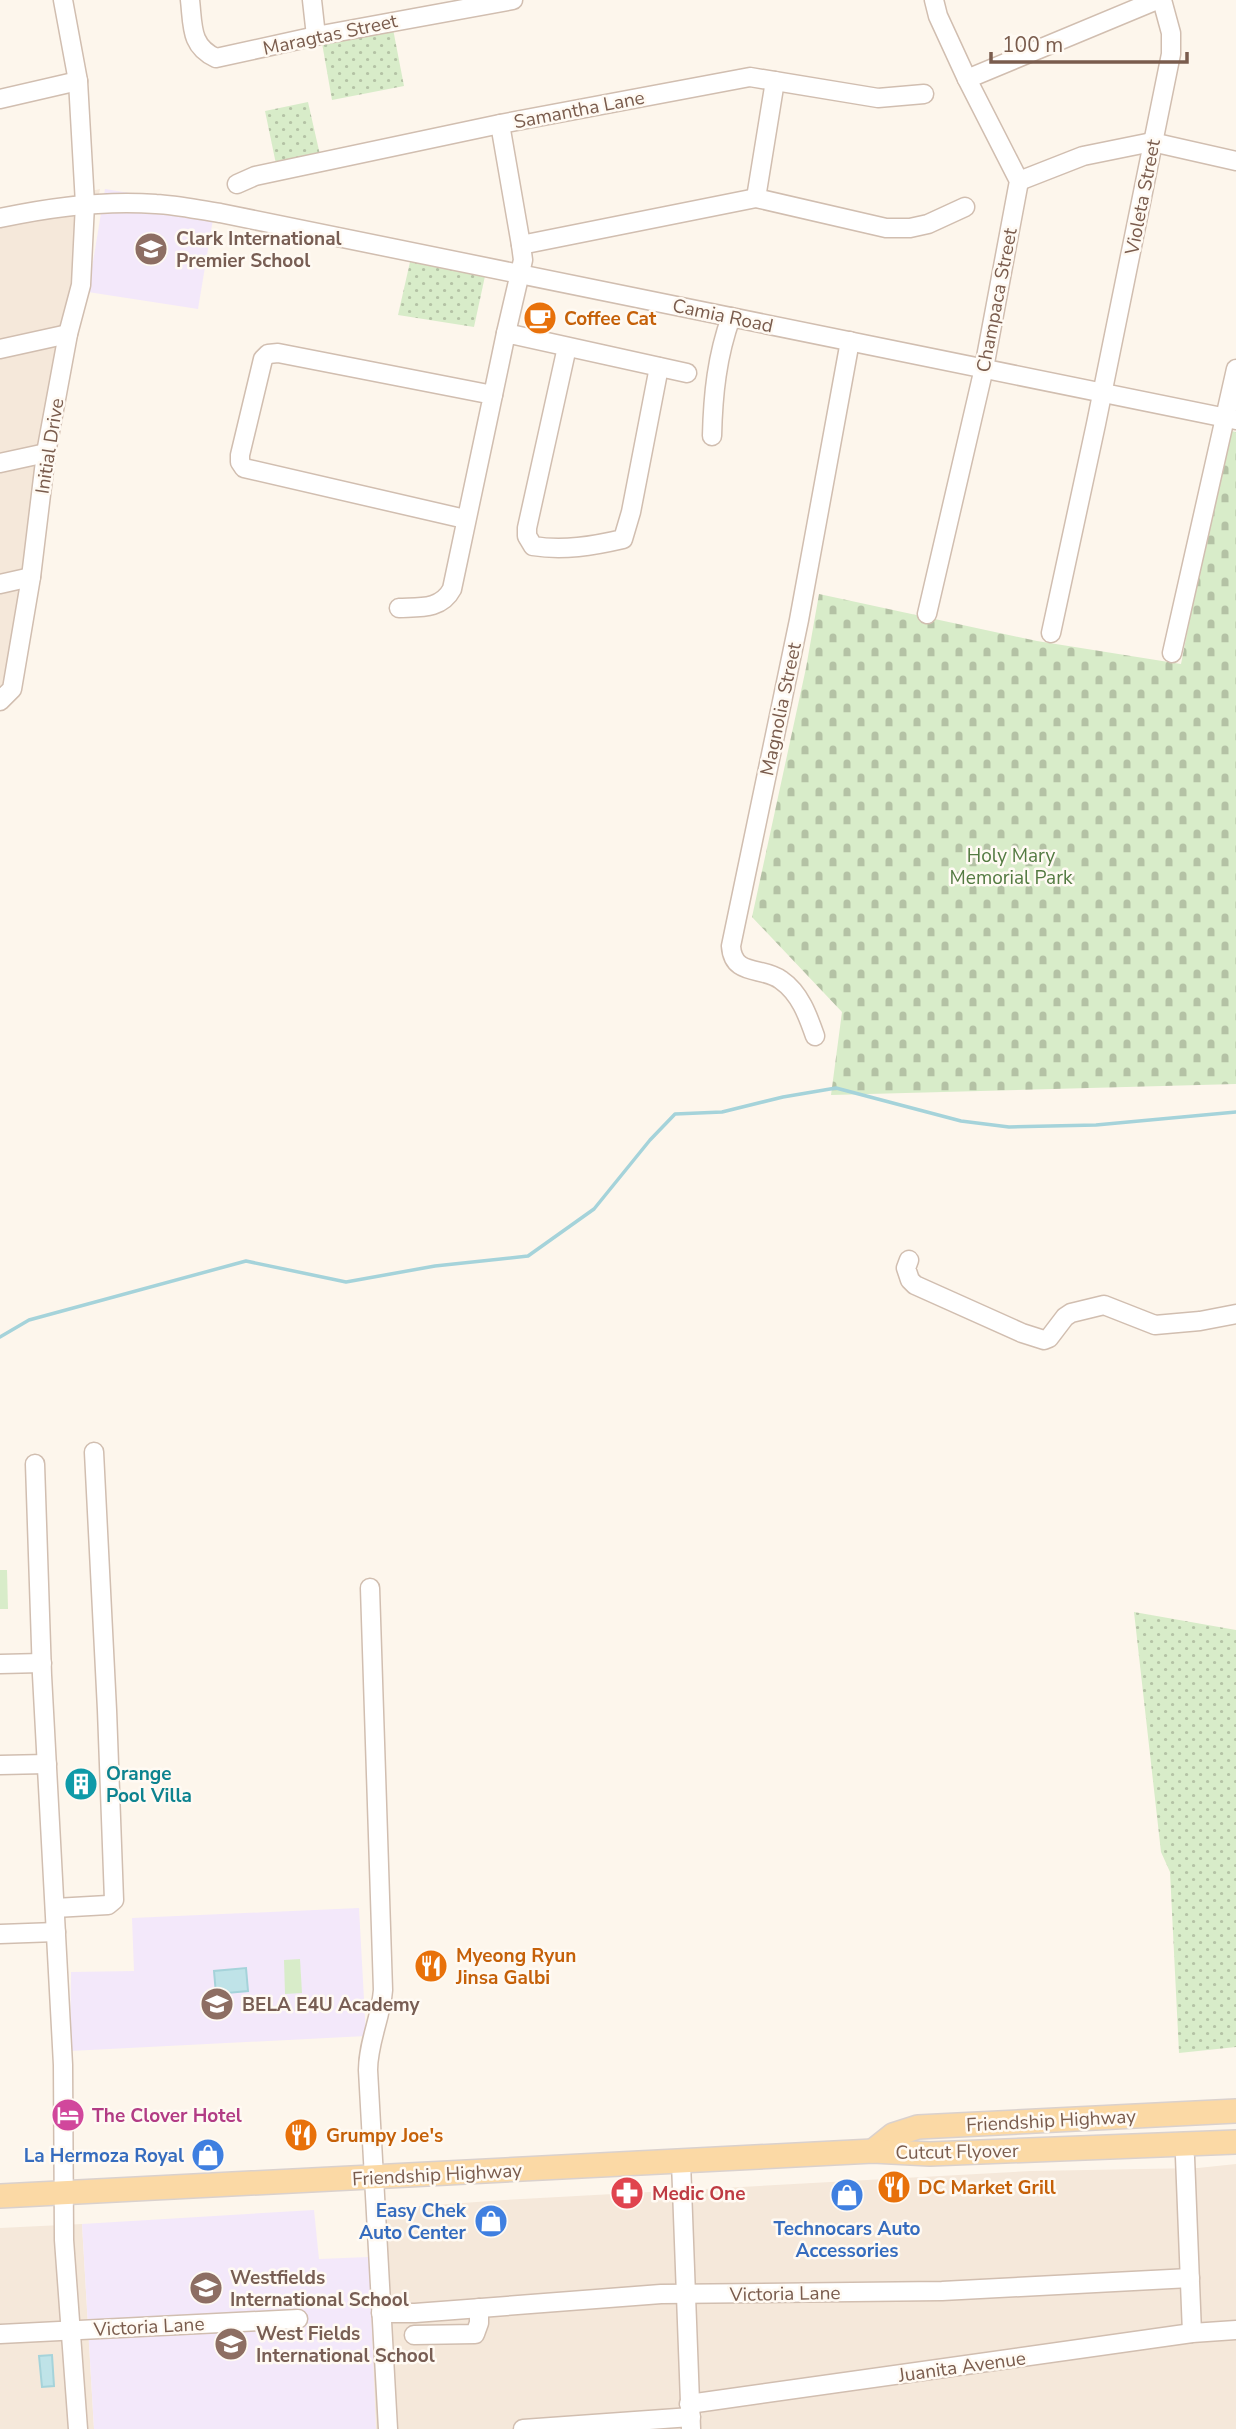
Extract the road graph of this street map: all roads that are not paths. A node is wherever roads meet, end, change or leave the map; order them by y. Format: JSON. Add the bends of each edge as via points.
{"nodes":[{"id":1,"x":63,"y":0,"type":"edge"},
{"id":2,"x":190,"y":0,"type":"edge"},
{"id":3,"x":312,"y":0,"type":"edge"},
{"id":4,"x":513,"y":0,"type":"edge"},
{"id":5,"x":934,"y":0,"type":"edge"},
{"id":6,"x":1159,"y":0,"type":"edge"},
{"id":7,"x":438,"y":6,"type":"edge"},
{"id":8,"x":316,"y":36,"type":"junction"},
{"id":9,"x":967,"y":79,"type":"junction"},
{"id":10,"x":78,"y":81,"type":"junction"},
{"id":11,"x":775,"y":81,"type":"junction"},
{"id":12,"x":924,"y":93,"type":"dead end"},
{"id":13,"x":0,"y":99,"type":"edge"},
{"id":14,"x":500,"y":124,"type":"junction"},
{"id":15,"x":1152,"y":142,"type":"junction"},
{"id":16,"x":1236,"y":161,"type":"edge"},
{"id":17,"x":1019,"y":181,"type":"junction"},
{"id":18,"x":237,"y":184,"type":"dead end"},
{"id":19,"x":756,"y":198,"type":"junction"},
{"id":20,"x":85,"y":204,"type":"junction"},
{"id":21,"x":965,"y":207,"type":"dead end"},
{"id":22,"x":0,"y":218,"type":"edge"},
{"id":23,"x":521,"y":245,"type":"junction"},
{"id":24,"x":520,"y":274,"type":"junction"},
{"id":25,"x":731,"y":317,"type":"junction"},
{"id":26,"x":506,"y":333,"type":"junction"},
{"id":27,"x":68,"y":334,"type":"junction"},
{"id":28,"x":850,"y":341,"type":"junction"},
{"id":29,"x":567,"y":347,"type":"junction"},
{"id":30,"x":0,"y":349,"type":"edge"},
{"id":31,"x":659,"y":367,"type":"junction"},
{"id":32,"x":984,"y":368,"type":"junction"},
{"id":33,"x":1236,"y":369,"type":"edge"},
{"id":34,"x":687,"y":373,"type":"dead end"},
{"id":35,"x":1102,"y":394,"type":"junction"},
{"id":36,"x":493,"y":395,"type":"junction"},
{"id":37,"x":1231,"y":419,"type":"edge"},
{"id":38,"x":712,"y":436,"type":"dead end"},
{"id":39,"x":46,"y":453,"type":"junction"},
{"id":40,"x":0,"y":463,"type":"edge"},
{"id":41,"x":465,"y":519,"type":"junction"},
{"id":42,"x":31,"y":577,"type":"junction"},
{"id":43,"x":0,"y":584,"type":"edge"},
{"id":44,"x":399,"y":608,"type":"dead end"},
{"id":45,"x":927,"y":614,"type":"dead end"},
{"id":46,"x":1051,"y":633,"type":"dead end"},
{"id":47,"x":1172,"y":653,"type":"dead end"},
{"id":48,"x":6,"y":695,"type":"edge"},
{"id":49,"x":815,"y":1036,"type":"dead end"},
{"id":50,"x":909,"y":1260,"type":"dead end"},
{"id":51,"x":1236,"y":1314,"type":"edge"},
{"id":52,"x":94,"y":1452,"type":"dead end"},
{"id":53,"x":35,"y":1464,"type":"dead end"},
{"id":54,"x":370,"y":1588,"type":"dead end"},
{"id":55,"x":42,"y":1663,"type":"junction"},
{"id":56,"x":0,"y":1664,"type":"edge"},
{"id":57,"x":47,"y":1764,"type":"junction"},
{"id":58,"x":0,"y":1765,"type":"edge"},
{"id":59,"x":55,"y":1908,"type":"junction"},
{"id":60,"x":56,"y":1932,"type":"junction"},
{"id":61,"x":0,"y":1934,"type":"edge"},
{"id":62,"x":1236,"y":2111,"type":"edge"},
{"id":63,"x":1236,"y":2126,"type":"edge"},
{"id":64,"x":1236,"y":2142,"type":"edge"},
{"id":65,"x":931,"y":2147,"type":"junction"},
{"id":66,"x":873,"y":2151,"type":"junction"},
{"id":67,"x":1236,"y":2155,"type":"edge"},
{"id":68,"x":1185,"y":2157,"type":"junction"},
{"id":69,"x":681,"y":2162,"type":"junction"},
{"id":70,"x":374,"y":2178,"type":"junction"},
{"id":71,"x":63,"y":2192,"type":"junction"},
{"id":72,"x":0,"y":2196,"type":"edge"},
{"id":73,"x":1190,"y":2278,"type":"junction"},
{"id":74,"x":688,"y":2295,"type":"junction"},
{"id":75,"x":479,"y":2308,"type":"junction"},
{"id":76,"x":381,"y":2313,"type":"junction"},
{"id":77,"x":415,"y":2313,"type":"junction"},
{"id":78,"x":298,"y":2319,"type":"dead end"},
{"id":79,"x":72,"y":2330,"type":"junction"},
{"id":80,"x":1236,"y":2330,"type":"edge"},
{"id":81,"x":1192,"y":2333,"type":"junction"},
{"id":82,"x":0,"y":2334,"type":"edge"},
{"id":83,"x":414,"y":2335,"type":"junction"},
{"id":84,"x":383,"y":2341,"type":"junction"},
{"id":85,"x":690,"y":2417,"type":"edge"},
{"id":86,"x":78,"y":2429,"type":"edge"},
{"id":87,"x":388,"y":2429,"type":"edge"},
{"id":88,"x":523,"y":2429,"type":"edge"}],
"edges":[{"from":1,"to":10,"type":"street","name":"Initial Drive"},
{"from":2,"to":8,"type":"street","name":"Maragtas Street","via":[[196,40],[203,52],[216,58]]},
{"from":3,"to":8,"type":"street"},
{"from":4,"to":7,"type":"street","name":"Maragtas Street"},
{"from":5,"to":9,"type":"street"},
{"from":6,"to":9,"type":"street"},
{"from":6,"to":15,"type":"street","name":"Violeta Street","via":[[1171,33],[1171,54]]},
{"from":7,"to":8,"type":"street","name":"Maragtas Street"},
{"from":9,"to":17,"type":"street"},
{"from":10,"to":13,"type":"street"},
{"from":10,"to":20,"type":"street","name":"Initial Drive"},
{"from":11,"to":12,"type":"street","name":"Samantha Lane","via":[[877,98]]},
{"from":11,"to":14,"type":"street","name":"Samantha Lane","via":[[750,77]]},
{"from":11,"to":19,"type":"street"},
{"from":14,"to":18,"type":"street","name":"Samantha Lane","via":[[255,176]]},
{"from":14,"to":23,"type":"street"},
{"from":15,"to":16,"type":"street"},
{"from":15,"to":17,"type":"street","via":[[1083,156]]},
{"from":15,"to":35,"type":"street","name":"Violeta Street"},
{"from":17,"to":32,"type":"street","name":"Champaca Street"},
{"from":19,"to":21,"type":"street","via":[[886,228],[928,224]]},
{"from":19,"to":23,"type":"street"},
{"from":20,"to":22,"type":"street","name":"Camia Road"},
{"from":20,"to":24,"type":"street","name":"Camia Road","via":[[170,205]]},
{"from":20,"to":27,"type":"street","name":"Initial Drive","via":[[81,285]]},
{"from":23,"to":24,"type":"street"},
{"from":24,"to":25,"type":"street","name":"Camia Road"},
{"from":24,"to":26,"type":"street"},
{"from":25,"to":28,"type":"street","name":"Camia Road"},
{"from":25,"to":38,"type":"street","via":[[716,374]]},
{"from":26,"to":29,"type":"street"},
{"from":26,"to":36,"type":"street"},
{"from":27,"to":30,"type":"street"},
{"from":27,"to":39,"type":"street","name":"Initial Drive"},
{"from":28,"to":32,"type":"street","name":"Camia Road"},
{"from":28,"to":49,"type":"street","name":"Magnolia Street","via":[[792,656],[731,946],[737,963],[771,974],[791,989]]},
{"from":29,"to":31,"type":"street"},
{"from":29,"to":31,"type":"street","via":[[527,528],[533,546],[552,549],[622,539]]},
{"from":31,"to":34,"type":"street"},
{"from":32,"to":35,"type":"street","name":"Camia Road"},
{"from":32,"to":45,"type":"street","name":"Champaca Street"},
{"from":33,"to":37,"type":"street"},
{"from":35,"to":37,"type":"street","name":"Camia Road"},
{"from":35,"to":46,"type":"street","name":"Violeta Street"},
{"from":36,"to":41,"type":"street"},
{"from":36,"to":41,"type":"street","via":[[272,353],[261,365],[243,442],[240,462],[251,471]]},
{"from":37,"to":47,"type":"street"},
{"from":39,"to":40,"type":"street"},
{"from":39,"to":42,"type":"street","name":"Initial Drive"},
{"from":41,"to":44,"type":"street","via":[[448,597],[436,604]]},
{"from":42,"to":43,"type":"street"},
{"from":42,"to":48,"type":"street","name":"Initial Drive"},
{"from":50,"to":51,"type":"street","via":[[906,1268],[915,1285],[1044,1340],[1071,1313],[1104,1305],[1155,1325]]},
{"from":52,"to":59,"type":"street","via":[[114,1900],[108,1905]]},
{"from":53,"to":55,"type":"street"},
{"from":54,"to":70,"type":"street","via":[[383,1990],[368,2059]]},
{"from":55,"to":56,"type":"street"},
{"from":55,"to":57,"type":"street"},
{"from":57,"to":58,"type":"street"},
{"from":57,"to":59,"type":"street"},
{"from":59,"to":60,"type":"street"},
{"from":60,"to":61,"type":"street"},
{"from":60,"to":71,"type":"street"},
{"from":62,"to":66,"type":"main road","name":"Friendship Highway","via":[[918,2127],[893,2135]]},
{"from":63,"to":65,"type":"main road","name":"Cutcut Flyover","via":[[1000,2135]]},
{"from":64,"to":65,"type":"main road","name":"Cutcut Flyover"},
{"from":65,"to":66,"type":"main road","name":"Cutcut Flyover"},
{"from":66,"to":68,"type":"main road","name":"Friendship Highway","via":[[921,2167]]},
{"from":66,"to":69,"type":"main road","name":"Friendship Highway"},
{"from":67,"to":68,"type":"main road","name":"Friendship Highway"},
{"from":68,"to":73,"type":"street"},
{"from":69,"to":70,"type":"main road","name":"Friendship Highway"},
{"from":69,"to":74,"type":"street"},
{"from":70,"to":71,"type":"main road","name":"Friendship Highway"},
{"from":70,"to":76,"type":"street"},
{"from":71,"to":72,"type":"main road","name":"Friendship Highway"},
{"from":71,"to":79,"type":"street"},
{"from":73,"to":74,"type":"street","name":"Victoria Lane","via":[[942,2291]]},
{"from":73,"to":81,"type":"street"},
{"from":74,"to":75,"type":"street","name":"Victoria Lane"},
{"from":74,"to":85,"type":"street"},
{"from":75,"to":77,"type":"street","name":"Victoria Lane"},
{"from":75,"to":83,"type":"street","via":[[475,2334]]},
{"from":76,"to":77,"type":"street","name":"Victoria Lane"},
{"from":76,"to":84,"type":"street"},
{"from":77,"to":83,"type":"street"},
{"from":78,"to":79,"type":"street","name":"Victoria Lane"},
{"from":79,"to":82,"type":"street","name":"Victoria Lane"},
{"from":79,"to":86,"type":"street"},
{"from":80,"to":81,"type":"street","name":"Juanita Avenue"},
{"from":81,"to":85,"type":"street","name":"Juanita Avenue"},
{"from":83,"to":84,"type":"street"},
{"from":84,"to":87,"type":"street"},
{"from":85,"to":88,"type":"street","name":"Juanita Avenue"}]}
